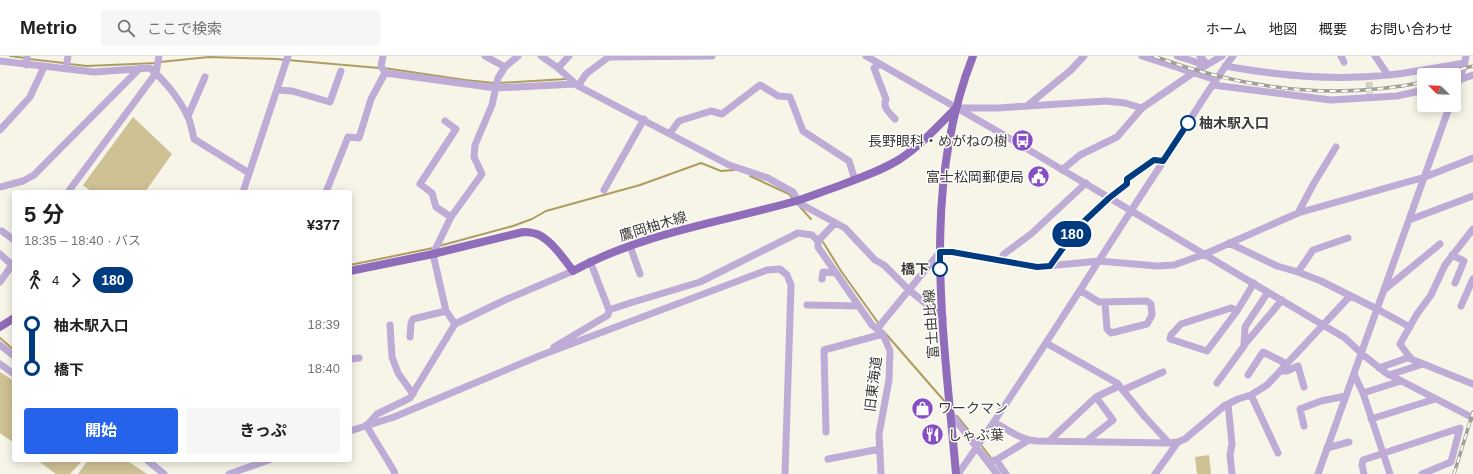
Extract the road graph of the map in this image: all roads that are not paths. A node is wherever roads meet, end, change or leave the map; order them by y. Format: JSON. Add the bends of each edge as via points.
{"nodes":[{"id":1,"x":168,"y":56,"type":"edge"},
{"id":2,"x":288,"y":56,"type":"edge"},
{"id":3,"x":383,"y":56,"type":"edge"},
{"id":4,"x":485,"y":56,"type":"edge"},
{"id":5,"x":518,"y":56,"type":"edge"},
{"id":6,"x":541,"y":56,"type":"edge"},
{"id":7,"x":569,"y":56,"type":"edge"},
{"id":8,"x":712,"y":56,"type":"edge"},
{"id":9,"x":866,"y":56,"type":"edge"},
{"id":10,"x":973,"y":56,"type":"edge"},
{"id":11,"x":1084,"y":56,"type":"edge"},
{"id":12,"x":1142,"y":56,"type":"edge"},
{"id":13,"x":1177,"y":56,"type":"edge"},
{"id":14,"x":1200,"y":56,"type":"edge"},
{"id":15,"x":1222,"y":56,"type":"edge"},
{"id":16,"x":1233,"y":56,"type":"edge"},
{"id":17,"x":1375,"y":56,"type":"edge"},
{"id":18,"x":159,"y":57,"type":"edge"},
{"id":19,"x":610,"y":57,"type":"edge"},
{"id":20,"x":68,"y":58,"type":"edge"},
{"id":21,"x":1465,"y":60,"type":"edge"},
{"id":22,"x":0,"y":61,"type":"edge"},
{"id":23,"x":26,"y":61,"type":"edge"},
{"id":24,"x":880,"y":64,"type":"junction"},
{"id":25,"x":1206,"y":65,"type":"junction"},
{"id":26,"x":1225,"y":66,"type":"junction"},
{"id":27,"x":44,"y":67,"type":"junction"},
{"id":28,"x":505,"y":67,"type":"junction"},
{"id":29,"x":66,"y":68,"type":"junction"},
{"id":30,"x":140,"y":68,"type":"junction"},
{"id":31,"x":558,"y":68,"type":"junction"},
{"id":32,"x":157,"y":70,"type":"junction"},
{"id":33,"x":383,"y":70,"type":"junction"},
{"id":34,"x":1461,"y":70,"type":"edge"},
{"id":35,"x":341,"y":72,"type":"dead end"},
{"id":36,"x":1193,"y":73,"type":"junction"},
{"id":37,"x":1388,"y":75,"type":"junction"},
{"id":38,"x":1473,"y":75,"type":"edge"},
{"id":39,"x":205,"y":77,"type":"dead end"},
{"id":40,"x":1461,"y":80,"type":"edge"},
{"id":41,"x":1215,"y":82,"type":"junction"},
{"id":42,"x":576,"y":84,"type":"junction"},
{"id":43,"x":496,"y":88,"type":"junction"},
{"id":44,"x":277,"y":90,"type":"junction"},
{"id":45,"x":1417,"y":92,"type":"edge"},
{"id":46,"x":1027,"y":106,"type":"junction"},
{"id":47,"x":956,"y":108,"type":"junction"},
{"id":48,"x":1142,"y":108,"type":"junction"},
{"id":49,"x":1448,"y":112,"type":"edge"},
{"id":50,"x":188,"y":116,"type":"junction"},
{"id":51,"x":644,"y":119,"type":"junction"},
{"id":52,"x":895,"y":119,"type":"dead end"},
{"id":53,"x":445,"y":121,"type":"dead end"},
{"id":54,"x":0,"y":130,"type":"edge"},
{"id":55,"x":670,"y":133,"type":"junction"},
{"id":56,"x":1336,"y":147,"type":"dead end"},
{"id":57,"x":1473,"y":158,"type":"edge"},
{"id":58,"x":1163,"y":161,"type":"junction"},
{"id":59,"x":1062,"y":170,"type":"junction"},
{"id":60,"x":249,"y":173,"type":"junction"},
{"id":61,"x":1425,"y":177,"type":"junction"},
{"id":62,"x":855,"y":180,"type":"junction"},
{"id":63,"x":1086,"y":183,"type":"junction"},
{"id":64,"x":0,"y":187,"type":"edge"},
{"id":65,"x":69,"y":190,"type":"edge"},
{"id":66,"x":244,"y":190,"type":"edge"},
{"id":67,"x":327,"y":190,"type":"edge"},
{"id":68,"x":604,"y":190,"type":"dead end"},
{"id":69,"x":1473,"y":196,"type":"edge"},
{"id":70,"x":1109,"y":198,"type":"junction"},
{"id":71,"x":797,"y":201,"type":"junction"},
{"id":72,"x":1131,"y":210,"type":"junction"},
{"id":73,"x":1298,"y":213,"type":"junction"},
{"id":74,"x":451,"y":217,"type":"junction"},
{"id":75,"x":1410,"y":220,"type":"junction"},
{"id":76,"x":835,"y":222,"type":"junction"},
{"id":77,"x":1473,"y":229,"type":"edge"},
{"id":78,"x":2,"y":231,"type":"dead end"},
{"id":79,"x":12,"y":238,"type":"edge"},
{"id":80,"x":1348,"y":238,"type":"dead end"},
{"id":81,"x":818,"y":241,"type":"junction"},
{"id":82,"x":1229,"y":243,"type":"junction"},
{"id":83,"x":1440,"y":244,"type":"dead end"},
{"id":84,"x":630,"y":246,"type":"junction"},
{"id":85,"x":940,"y":252,"type":"junction"},
{"id":86,"x":0,"y":254,"type":"edge"},
{"id":87,"x":433,"y":254,"type":"junction"},
{"id":88,"x":1205,"y":254,"type":"junction"},
{"id":89,"x":1452,"y":256,"type":"junction"},
{"id":90,"x":1001,"y":260,"type":"junction"},
{"id":91,"x":1099,"y":261,"type":"junction"},
{"id":92,"x":590,"y":262,"type":"junction"},
{"id":93,"x":12,"y":263,"type":"edge"},
{"id":94,"x":12,"y":265,"type":"edge"},
{"id":95,"x":1050,"y":266,"type":"junction"},
{"id":96,"x":352,"y":270,"type":"edge"},
{"id":97,"x":573,"y":270,"type":"junction"},
{"id":98,"x":1298,"y":272,"type":"junction"},
{"id":99,"x":836,"y":273,"type":"junction"},
{"id":100,"x":640,"y":274,"type":"dead end"},
{"id":101,"x":822,"y":279,"type":"dead end"},
{"id":102,"x":1473,"y":279,"type":"edge"},
{"id":103,"x":0,"y":282,"type":"edge"},
{"id":104,"x":1254,"y":283,"type":"junction"},
{"id":105,"x":1455,"y":283,"type":"dead end"},
{"id":106,"x":908,"y":289,"type":"junction"},
{"id":107,"x":1384,"y":290,"type":"junction"},
{"id":108,"x":1081,"y":291,"type":"junction"},
{"id":109,"x":1268,"y":292,"type":"junction"},
{"id":110,"x":1350,"y":296,"type":"junction"},
{"id":111,"x":1282,"y":300,"type":"junction"},
{"id":112,"x":1105,"y":303,"type":"junction"},
{"id":113,"x":807,"y":305,"type":"dead end"},
{"id":114,"x":858,"y":306,"type":"junction"},
{"id":115,"x":1461,"y":306,"type":"dead end"},
{"id":116,"x":1377,"y":309,"type":"junction"},
{"id":117,"x":609,"y":310,"type":"junction"},
{"id":118,"x":446,"y":311,"type":"junction"},
{"id":119,"x":1237,"y":311,"type":"junction"},
{"id":120,"x":943,"y":318,"type":"junction"},
{"id":121,"x":12,"y":319,"type":"edge"},
{"id":122,"x":455,"y":324,"type":"junction"},
{"id":123,"x":1324,"y":324,"type":"junction"},
{"id":124,"x":390,"y":325,"type":"dead end"},
{"id":125,"x":0,"y":326,"type":"edge"},
{"id":126,"x":1410,"y":327,"type":"junction"},
{"id":127,"x":880,"y":332,"type":"junction"},
{"id":128,"x":410,"y":337,"type":"dead end"},
{"id":129,"x":1046,"y":343,"type":"junction"},
{"id":130,"x":0,"y":344,"type":"edge"},
{"id":131,"x":1244,"y":346,"type":"junction"},
{"id":132,"x":12,"y":354,"type":"edge"},
{"id":133,"x":1362,"y":354,"type":"junction"},
{"id":134,"x":539,"y":356,"type":"junction"},
{"id":135,"x":1410,"y":357,"type":"junction"},
{"id":136,"x":359,"y":358,"type":"dead end"},
{"id":137,"x":352,"y":359,"type":"edge"},
{"id":138,"x":0,"y":364,"type":"edge"},
{"id":139,"x":1287,"y":364,"type":"junction"},
{"id":140,"x":1423,"y":364,"type":"junction"},
{"id":141,"x":1379,"y":368,"type":"junction"},
{"id":142,"x":1281,"y":371,"type":"junction"},
{"id":143,"x":1163,"y":372,"type":"dead end"},
{"id":144,"x":12,"y":373,"type":"edge"},
{"id":145,"x":1354,"y":374,"type":"junction"},
{"id":146,"x":1248,"y":375,"type":"dead end"},
{"id":147,"x":1389,"y":375,"type":"junction"},
{"id":148,"x":1401,"y":381,"type":"junction"},
{"id":149,"x":1218,"y":383,"type":"dead end"},
{"id":150,"x":1473,"y":384,"type":"edge"},
{"id":151,"x":1304,"y":387,"type":"dead end"},
{"id":152,"x":1121,"y":388,"type":"junction"},
{"id":153,"x":412,"y":394,"type":"junction"},
{"id":154,"x":1363,"y":394,"type":"junction"},
{"id":155,"x":1251,"y":395,"type":"junction"},
{"id":156,"x":1346,"y":396,"type":"junction"},
{"id":157,"x":1096,"y":397,"type":"junction"},
{"id":158,"x":1435,"y":399,"type":"junction"},
{"id":159,"x":1228,"y":404,"type":"junction"},
{"id":160,"x":951,"y":414,"type":"junction"},
{"id":161,"x":1473,"y":418,"type":"edge"},
{"id":162,"x":1371,"y":419,"type":"junction"},
{"id":163,"x":994,"y":422,"type":"junction"},
{"id":164,"x":366,"y":426,"type":"junction"},
{"id":165,"x":1304,"y":426,"type":"dead end"},
{"id":166,"x":352,"y":430,"type":"edge"},
{"id":167,"x":826,"y":432,"type":"dead end"},
{"id":168,"x":1029,"y":440,"type":"junction"},
{"id":169,"x":1049,"y":441,"type":"junction"},
{"id":170,"x":1089,"y":442,"type":"junction"},
{"id":171,"x":1178,"y":442,"type":"junction"},
{"id":172,"x":1349,"y":442,"type":"dead end"},
{"id":173,"x":1169,"y":443,"type":"junction"},
{"id":174,"x":978,"y":447,"type":"junction"},
{"id":175,"x":1327,"y":448,"type":"junction"},
{"id":176,"x":880,"y":449,"type":"junction"},
{"id":177,"x":1278,"y":453,"type":"dead end"},
{"id":178,"x":1382,"y":454,"type":"junction"},
{"id":179,"x":828,"y":459,"type":"dead end"},
{"id":180,"x":996,"y":460,"type":"junction"},
{"id":181,"x":988,"y":461,"type":"junction"},
{"id":182,"x":149,"y":462,"type":"edge"},
{"id":183,"x":263,"y":462,"type":"edge"},
{"id":184,"x":164,"y":474,"type":"edge"},
{"id":185,"x":229,"y":474,"type":"edge"},
{"id":186,"x":395,"y":474,"type":"edge"},
{"id":187,"x":785,"y":474,"type":"edge"},
{"id":188,"x":880,"y":474,"type":"edge"},
{"id":189,"x":957,"y":474,"type":"edge"},
{"id":190,"x":997,"y":474,"type":"edge"},
{"id":191,"x":1006,"y":474,"type":"edge"},
{"id":192,"x":1156,"y":474,"type":"edge"},
{"id":193,"x":1232,"y":474,"type":"edge"},
{"id":194,"x":1316,"y":474,"type":"edge"},
{"id":195,"x":1364,"y":474,"type":"edge"},
{"id":196,"x":1390,"y":474,"type":"edge"},
{"id":197,"x":1422,"y":474,"type":"edge"}],
"edges":[{"from":1,"to":18,"type":"street"},
{"from":2,"to":44,"type":"street"},
{"from":3,"to":33,"type":"street"},
{"from":4,"to":28,"type":"street"},
{"from":5,"to":28,"type":"street"},
{"from":6,"to":31,"type":"street"},
{"from":7,"to":31,"type":"street"},
{"from":8,"to":19,"type":"street"},
{"from":9,"to":24,"type":"street"},
{"from":10,"to":47,"type":"main road","name":"富士由比線"},
{"from":11,"to":46,"type":"street"},
{"from":12,"to":36,"type":"street"},
{"from":13,"to":25,"type":"street"},
{"from":14,"to":25,"type":"street"},
{"from":15,"to":25,"type":"street"},
{"from":16,"to":26,"type":"street"},
{"from":17,"to":37,"type":"street"},
{"from":18,"to":32,"type":"street"},
{"from":19,"to":42,"type":"street"},
{"from":20,"to":29,"type":"street"},
{"from":21,"to":34,"type":"street"},
{"from":21,"to":37,"type":"street"},
{"from":22,"to":23,"type":"street"},
{"from":23,"to":27,"type":"street"},
{"from":24,"to":47,"type":"street"},
{"from":24,"to":52,"type":"street","via":[[874,68],[886,99],[885,108]]},
{"from":25,"to":36,"type":"street"},
{"from":26,"to":37,"type":"street","via":[[1294,77],[1369,79]]},
{"from":26,"to":41,"type":"street"},
{"from":27,"to":29,"type":"street"},
{"from":27,"to":54,"type":"street","via":[[30,97]]},
{"from":28,"to":43,"type":"street","via":[[497,80]]},
{"from":29,"to":30,"type":"street","via":[[94,72]]},
{"from":30,"to":32,"type":"street"},
{"from":30,"to":64,"type":"street","via":[[34,175]]},
{"from":31,"to":42,"type":"street"},
{"from":32,"to":50,"type":"street"},
{"from":32,"to":65,"type":"street"},
{"from":33,"to":43,"type":"street"},
{"from":33,"to":67,"type":"street","via":[[359,138],[348,137]]},
{"from":35,"to":44,"type":"street","via":[[330,102],[292,91]]},
{"from":36,"to":41,"type":"street"},
{"from":36,"to":48,"type":"street"},
{"from":38,"to":40,"type":"street"},
{"from":39,"to":50,"type":"street"},
{"from":41,"to":45,"type":"street","via":[[1331,100],[1397,96]]},
{"from":41,"to":58,"type":"street"},
{"from":42,"to":43,"type":"street"},
{"from":42,"to":51,"type":"street"},
{"from":43,"to":74,"type":"street","via":[[475,145],[474,157],[482,174]]},
{"from":44,"to":60,"type":"street"},
{"from":46,"to":47,"type":"street"},
{"from":46,"to":48,"type":"street","via":[[1106,101]]},
{"from":47,"to":59,"type":"street"},
{"from":47,"to":62,"type":"main road","name":"鷹岡柚木線","via":[[899,160]]},
{"from":47,"to":85,"type":"main road","name":"富士由比線","via":[[942,186]]},
{"from":48,"to":59,"type":"street","via":[[1117,137],[1080,155]]},
{"from":49,"to":61,"type":"street"},
{"from":50,"to":60,"type":"street","via":[[194,139]]},
{"from":51,"to":55,"type":"street"},
{"from":51,"to":68,"type":"street"},
{"from":53,"to":74,"type":"street","via":[[456,128],[420,184],[432,193],[436,207]]},
{"from":55,"to":62,"type":"street","via":[[679,121],[712,111],[722,114],[760,85],[778,96],[790,97],[803,131],[849,161]]},
{"from":55,"to":71,"type":"street","via":[[729,165],[768,178],[793,192]]},
{"from":56,"to":73,"type":"street"},
{"from":57,"to":61,"type":"street"},
{"from":58,"to":70,"type":"street","via":[[1154,160],[1127,179],[1127,184]]},
{"from":58,"to":72,"type":"street"},
{"from":59,"to":63,"type":"street"},
{"from":60,"to":66,"type":"street"},
{"from":61,"to":73,"type":"street"},
{"from":61,"to":75,"type":"street"},
{"from":62,"to":71,"type":"main road","name":"鷹岡柚木線"},
{"from":63,"to":70,"type":"street"},
{"from":63,"to":90,"type":"street","via":[[1004,254]]},
{"from":69,"to":75,"type":"street"},
{"from":70,"to":72,"type":"street"},
{"from":70,"to":95,"type":"street","via":[[1078,227]]},
{"from":71,"to":76,"type":"street"},
{"from":71,"to":84,"type":"main road","name":"鷹岡柚木線","via":[[676,230]]},
{"from":72,"to":88,"type":"street"},
{"from":72,"to":91,"type":"street"},
{"from":73,"to":82,"type":"street"},
{"from":74,"to":87,"type":"street"},
{"from":75,"to":107,"type":"street"},
{"from":76,"to":81,"type":"street"},
{"from":76,"to":106,"type":"street","via":[[845,228],[875,260],[884,265]]},
{"from":77,"to":89,"type":"street"},
{"from":78,"to":79,"type":"street"},
{"from":80,"to":98,"type":"street","via":[[1313,250]]},
{"from":81,"to":99,"type":"street","via":[[818,247]]},
{"from":81,"to":117,"type":"street","via":[[812,235],[798,233],[700,282]]},
{"from":82,"to":88,"type":"street"},
{"from":82,"to":98,"type":"street","via":[[1277,266]]},
{"from":83,"to":107,"type":"street"},
{"from":84,"to":92,"type":"main road","name":"鷹岡柚木線"},
{"from":84,"to":100,"type":"street"},
{"from":85,"to":90,"type":"street"},
{"from":85,"to":106,"type":"street"},
{"from":85,"to":120,"type":"main road","name":"富士由比線"},
{"from":86,"to":93,"type":"street"},
{"from":87,"to":96,"type":"main road"},
{"from":87,"to":97,"type":"main road","via":[[531,232],[541,236]]},
{"from":87,"to":118,"type":"street"},
{"from":88,"to":91,"type":"street","via":[[1174,265]]},
{"from":88,"to":104,"type":"street"},
{"from":89,"to":105,"type":"street","via":[[1464,261]]},
{"from":89,"to":126,"type":"street"},
{"from":90,"to":95,"type":"street","via":[[1037,267]]},
{"from":91,"to":95,"type":"street"},
{"from":91,"to":108,"type":"street"},
{"from":92,"to":97,"type":"main road","name":"鷹岡柚木線"},
{"from":92,"to":117,"type":"street"},
{"from":94,"to":103,"type":"street"},
{"from":97,"to":122,"type":"street"},
{"from":98,"to":110,"type":"street"},
{"from":99,"to":101,"type":"street","via":[[823,272]]},
{"from":99,"to":114,"type":"street"},
{"from":102,"to":115,"type":"street"},
{"from":104,"to":109,"type":"street"},
{"from":104,"to":119,"type":"street"},
{"from":106,"to":120,"type":"street"},
{"from":106,"to":127,"type":"street"},
{"from":107,"to":116,"type":"street"},
{"from":108,"to":112,"type":"street"},
{"from":108,"to":129,"type":"street"},
{"from":109,"to":111,"type":"street"},
{"from":109,"to":131,"type":"street","via":[[1245,327]]},
{"from":110,"to":116,"type":"street"},
{"from":110,"to":123,"type":"street"},
{"from":111,"to":123,"type":"street"},
{"from":111,"to":131,"type":"street"},
{"from":112,"to":112,"type":"street","via":[[1147,301],[1151,304],[1152,315],[1147,324],[1110,333],[1107,329]]},
{"from":113,"to":114,"type":"street"},
{"from":114,"to":127,"type":"street"},
{"from":116,"to":126,"type":"street"},
{"from":116,"to":133,"type":"street"},
{"from":117,"to":134,"type":"street","via":[[608,315]]},
{"from":118,"to":122,"type":"street"},
{"from":118,"to":128,"type":"street","via":[[413,319]]},
{"from":119,"to":119,"type":"street","via":[[1207,351],[1170,339],[1181,324],[1231,308]]},
{"from":120,"to":160,"type":"main road","name":"富士由比線"},
{"from":121,"to":125,"type":"main road"},
{"from":122,"to":153,"type":"street"},
{"from":123,"to":133,"type":"street","via":[[1345,338]]},
{"from":123,"to":139,"type":"street"},
{"from":124,"to":153,"type":"street","via":[[392,357],[398,373]]},
{"from":126,"to":135,"type":"street","via":[[1400,344]]},
{"from":127,"to":167,"type":"street","via":[[824,350]]},
{"from":127,"to":176,"type":"street","name":"旧東海道","via":[[890,352],[889,380],[879,434]]},
{"from":129,"to":152,"type":"street","via":[[1117,383]]},
{"from":129,"to":163,"type":"street"},
{"from":130,"to":132,"type":"street"},
{"from":131,"to":149,"type":"street"},
{"from":133,"to":141,"type":"street"},
{"from":133,"to":145,"type":"street"},
{"from":134,"to":164,"type":"street"},
{"from":134,"to":187,"type":"street","via":[[767,270],[780,269],[787,275],[791,285]]},
{"from":135,"to":140,"type":"street"},
{"from":135,"to":141,"type":"street"},
{"from":136,"to":137,"type":"street"},
{"from":138,"to":144,"type":"street"},
{"from":139,"to":142,"type":"street"},
{"from":139,"to":146,"type":"street","via":[[1263,352]]},
{"from":140,"to":147,"type":"street"},
{"from":140,"to":150,"type":"street"},
{"from":141,"to":147,"type":"street"},
{"from":142,"to":151,"type":"street","via":[[1298,366]]},
{"from":142,"to":155,"type":"street","via":[[1267,385]]},
{"from":143,"to":152,"type":"street"},
{"from":145,"to":154,"type":"street"},
{"from":145,"to":156,"type":"street"},
{"from":147,"to":148,"type":"street"},
{"from":148,"to":154,"type":"street"},
{"from":148,"to":158,"type":"street"},
{"from":152,"to":157,"type":"street"},
{"from":152,"to":173,"type":"street"},
{"from":153,"to":164,"type":"street","via":[[410,398],[378,414]]},
{"from":154,"to":162,"type":"street"},
{"from":155,"to":159,"type":"street"},
{"from":155,"to":177,"type":"street"},
{"from":156,"to":165,"type":"street","via":[[1300,409]]},
{"from":156,"to":175,"type":"street"},
{"from":157,"to":169,"type":"street"},
{"from":157,"to":170,"type":"street","via":[[1113,420],[1089,439]]},
{"from":158,"to":161,"type":"street"},
{"from":158,"to":162,"type":"street"},
{"from":159,"to":171,"type":"street"},
{"from":159,"to":193,"type":"street"},
{"from":160,"to":174,"type":"street"},
{"from":160,"to":189,"type":"main road","name":"富士由比線"},
{"from":162,"to":178,"type":"street"},
{"from":163,"to":168,"type":"street"},
{"from":163,"to":174,"type":"street"},
{"from":164,"to":166,"type":"street"},
{"from":164,"to":186,"type":"street"},
{"from":168,"to":169,"type":"street"},
{"from":168,"to":180,"type":"street"},
{"from":169,"to":170,"type":"street"},
{"from":170,"to":173,"type":"street"},
{"from":171,"to":173,"type":"street"},
{"from":171,"to":192,"type":"street"},
{"from":172,"to":175,"type":"street"},
{"from":174,"to":181,"type":"street"},
{"from":174,"to":189,"type":"street"},
{"from":175,"to":194,"type":"street"},
{"from":176,"to":179,"type":"street"},
{"from":176,"to":188,"type":"street","name":"旧東海道"},
{"from":178,"to":195,"type":"street","via":[[1363,460]]},
{"from":178,"to":196,"type":"street"},
{"from":178,"to":197,"type":"street","via":[[1460,428],[1451,462]]},
{"from":180,"to":181,"type":"street"},
{"from":180,"to":191,"type":"street"},
{"from":181,"to":190,"type":"street"},
{"from":182,"to":184,"type":"street"},
{"from":183,"to":185,"type":"street"}]}
